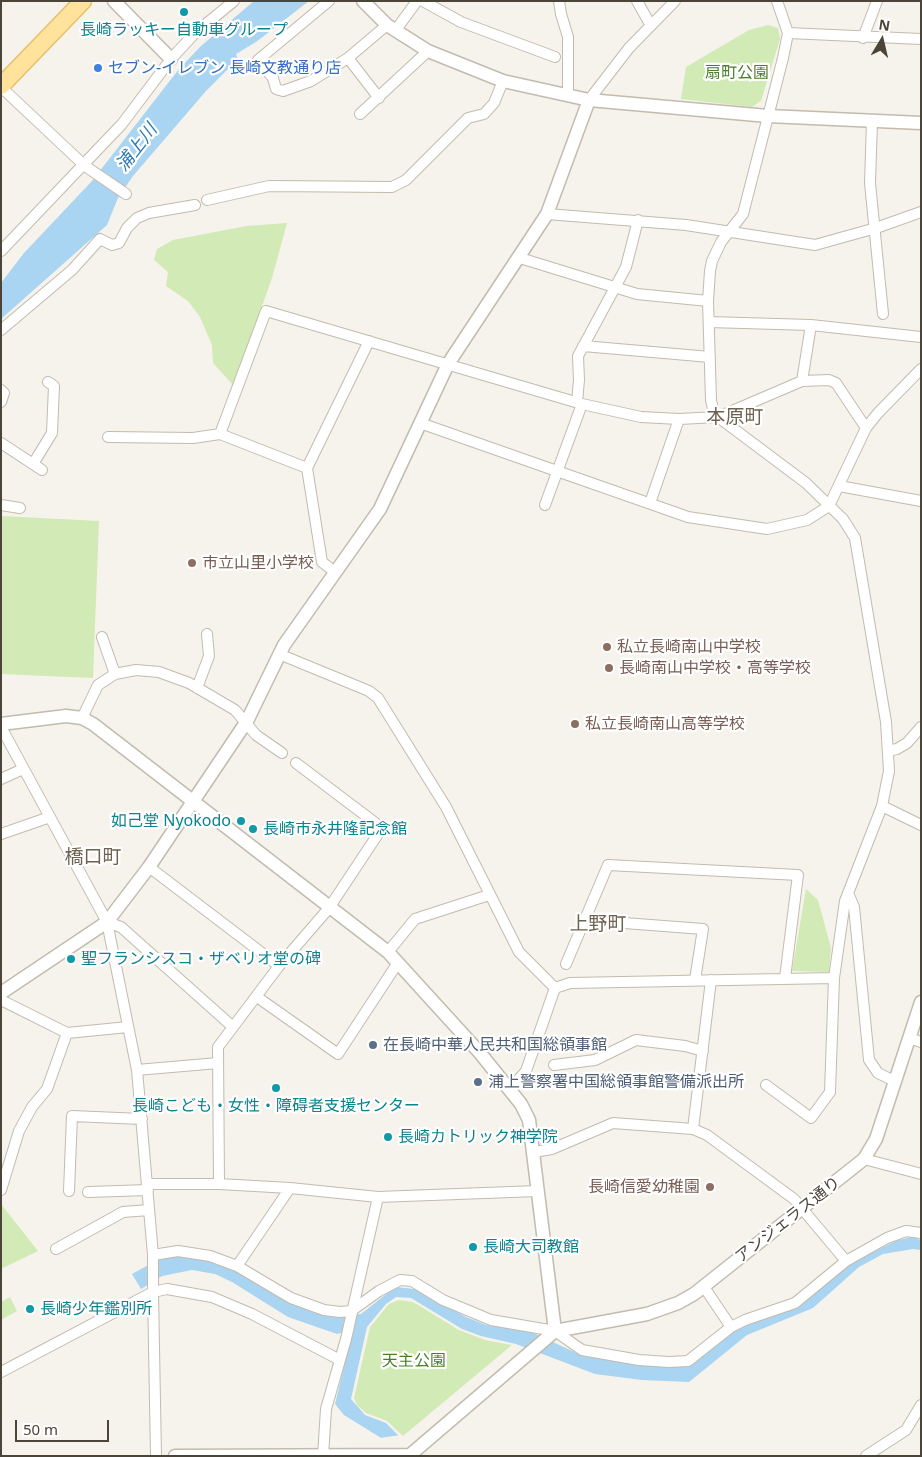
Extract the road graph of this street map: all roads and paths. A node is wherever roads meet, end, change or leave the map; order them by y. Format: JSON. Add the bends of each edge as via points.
{"nodes":[{"id":1,"x":83,"y":1,"type":"edge"},
{"id":2,"x":114,"y":1,"type":"edge"},
{"id":3,"x":234,"y":1,"type":"edge"},
{"id":4,"x":329,"y":1,"type":"edge"},
{"id":5,"x":363,"y":1,"type":"edge"},
{"id":6,"x":417,"y":1,"type":"edge"},
{"id":7,"x":423,"y":1,"type":"edge"},
{"id":8,"x":559,"y":1,"type":"edge"},
{"id":9,"x":637,"y":1,"type":"edge"},
{"id":10,"x":675,"y":1,"type":"edge"},
{"id":11,"x":777,"y":1,"type":"edge"},
{"id":12,"x":877,"y":1,"type":"edge"},
{"id":13,"x":650,"y":24,"type":"junction"},
{"id":14,"x":391,"y":28,"type":"junction"},
{"id":15,"x":788,"y":33,"type":"junction"},
{"id":16,"x":864,"y":38,"type":"junction"},
{"id":17,"x":921,"y":39,"type":"edge"},
{"id":18,"x":428,"y":52,"type":"junction"},
{"id":19,"x":555,"y":57,"type":"dead end"},
{"id":20,"x":348,"y":58,"type":"junction"},
{"id":21,"x":171,"y":59,"type":"junction"},
{"id":22,"x":8,"y":70,"type":"edge"},
{"id":23,"x":503,"y":81,"type":"junction"},
{"id":24,"x":1,"y":86,"type":"edge"},
{"id":25,"x":568,"y":96,"type":"junction"},
{"id":26,"x":379,"y":98,"type":"junction"},
{"id":27,"x":589,"y":100,"type":"junction"},
{"id":28,"x":360,"y":114,"type":"dead end"},
{"id":29,"x":768,"y":116,"type":"junction"},
{"id":30,"x":872,"y":121,"type":"junction"},
{"id":31,"x":921,"y":123,"type":"edge"},
{"id":32,"x":85,"y":166,"type":"junction"},
{"id":33,"x":126,"y":194,"type":"dead end"},
{"id":34,"x":207,"y":200,"type":"dead end"},
{"id":35,"x":196,"y":205,"type":"dead end"},
{"id":36,"x":921,"y":212,"type":"edge"},
{"id":37,"x":547,"y":214,"type":"junction"},
{"id":38,"x":638,"y":220,"type":"junction"},
{"id":39,"x":876,"y":228,"type":"junction"},
{"id":40,"x":728,"y":233,"type":"junction"},
{"id":41,"x":1,"y":251,"type":"edge"},
{"id":42,"x":520,"y":258,"type":"junction"},
{"id":43,"x":615,"y":287,"type":"junction"},
{"id":44,"x":708,"y":301,"type":"junction"},
{"id":45,"x":883,"y":314,"type":"dead end"},
{"id":46,"x":709,"y":322,"type":"junction"},
{"id":47,"x":811,"y":325,"type":"junction"},
{"id":48,"x":1,"y":330,"type":"edge"},
{"id":49,"x":921,"y":337,"type":"edge"},
{"id":50,"x":369,"y":341,"type":"junction"},
{"id":51,"x":583,"y":346,"type":"junction"},
{"id":52,"x":710,"y":357,"type":"junction"},
{"id":53,"x":448,"y":364,"type":"junction"},
{"id":54,"x":921,"y":369,"type":"edge"},
{"id":55,"x":802,"y":381,"type":"junction"},
{"id":56,"x":48,"y":382,"type":"dead end"},
{"id":57,"x":1,"y":390,"type":"edge"},
{"id":58,"x":1,"y":402,"type":"edge"},
{"id":59,"x":579,"y":403,"type":"junction"},
{"id":60,"x":718,"y":417,"type":"junction"},
{"id":61,"x":679,"y":419,"type":"junction"},
{"id":62,"x":420,"y":423,"type":"junction"},
{"id":63,"x":866,"y":428,"type":"junction"},
{"id":64,"x":220,"y":434,"type":"junction"},
{"id":65,"x":108,"y":437,"type":"dead end"},
{"id":66,"x":1,"y":443,"type":"edge"},
{"id":67,"x":32,"y":464,"type":"junction"},
{"id":68,"x":307,"y":468,"type":"junction"},
{"id":69,"x":42,"y":470,"type":"dead end"},
{"id":70,"x":559,"y":470,"type":"junction"},
{"id":71,"x":839,"y":486,"type":"junction"},
{"id":72,"x":921,"y":501,"type":"edge"},
{"id":73,"x":650,"y":504,"type":"junction"},
{"id":74,"x":1,"y":505,"type":"edge"},
{"id":75,"x":545,"y":505,"type":"dead end"},
{"id":76,"x":829,"y":506,"type":"junction"},
{"id":77,"x":20,"y":508,"type":"dead end"},
{"id":78,"x":335,"y":572,"type":"junction"},
{"id":79,"x":207,"y":634,"type":"dead end"},
{"id":80,"x":102,"y":637,"type":"dead end"},
{"id":81,"x":279,"y":654,"type":"junction"},
{"id":82,"x":115,"y":674,"type":"junction"},
{"id":83,"x":197,"y":688,"type":"junction"},
{"id":84,"x":82,"y":718,"type":"junction"},
{"id":85,"x":246,"y":721,"type":"junction"},
{"id":86,"x":1,"y":725,"type":"edge"},
{"id":87,"x":921,"y":727,"type":"edge"},
{"id":88,"x":888,"y":751,"type":"junction"},
{"id":89,"x":282,"y":753,"type":"dead end"},
{"id":90,"x":296,"y":763,"type":"dead end"},
{"id":91,"x":23,"y":769,"type":"junction"},
{"id":92,"x":1,"y":779,"type":"edge"},
{"id":93,"x":193,"y":801,"type":"junction"},
{"id":94,"x":882,"y":806,"type":"junction"},
{"id":95,"x":50,"y":817,"type":"junction"},
{"id":96,"x":921,"y":825,"type":"edge"},
{"id":97,"x":1,"y":834,"type":"edge"},
{"id":98,"x":149,"y":867,"type":"junction"},
{"id":99,"x":848,"y":894,"type":"junction"},
{"id":100,"x":489,"y":895,"type":"junction"},
{"id":101,"x":330,"y":908,"type":"junction"},
{"id":102,"x":585,"y":920,"type":"junction"},
{"id":103,"x":107,"y":922,"type":"junction"},
{"id":104,"x":388,"y":952,"type":"junction"},
{"id":105,"x":397,"y":964,"type":"junction"},
{"id":106,"x":566,"y":964,"type":"dead end"},
{"id":107,"x":280,"y":966,"type":"junction"},
{"id":108,"x":785,"y":978,"type":"junction"},
{"id":109,"x":834,"y":978,"type":"junction"},
{"id":110,"x":695,"y":980,"type":"junction"},
{"id":111,"x":711,"y":980,"type":"junction"},
{"id":112,"x":556,"y":988,"type":"junction"},
{"id":113,"x":1,"y":993,"type":"edge"},
{"id":114,"x":257,"y":997,"type":"junction"},
{"id":115,"x":1,"y":1000,"type":"edge"},
{"id":116,"x":921,"y":1002,"type":"edge"},
{"id":117,"x":128,"y":1027,"type":"junction"},
{"id":118,"x":233,"y":1027,"type":"junction"},
{"id":119,"x":67,"y":1033,"type":"junction"},
{"id":120,"x":915,"y":1040,"type":"edge"},
{"id":121,"x":703,"y":1051,"type":"junction"},
{"id":122,"x":218,"y":1063,"type":"junction"},
{"id":123,"x":554,"y":1064,"type":"dead end"},
{"id":124,"x":137,"y":1070,"type":"junction"},
{"id":125,"x":894,"y":1081,"type":"junction"},
{"id":126,"x":766,"y":1085,"type":"dead end"},
{"id":127,"x":510,"y":1090,"type":"junction"},
{"id":128,"x":142,"y":1119,"type":"junction"},
{"id":129,"x":693,"y":1129,"type":"junction"},
{"id":130,"x":534,"y":1152,"type":"junction"},
{"id":131,"x":864,"y":1159,"type":"junction"},
{"id":132,"x":921,"y":1174,"type":"edge"},
{"id":133,"x":219,"y":1184,"type":"junction"},
{"id":134,"x":147,"y":1187,"type":"junction"},
{"id":135,"x":290,"y":1188,"type":"junction"},
{"id":136,"x":1,"y":1190,"type":"edge"},
{"id":137,"x":69,"y":1191,"type":"dead end"},
{"id":138,"x":538,"y":1191,"type":"junction"},
{"id":139,"x":88,"y":1192,"type":"dead end"},
{"id":140,"x":378,"y":1197,"type":"junction"},
{"id":141,"x":804,"y":1208,"type":"junction"},
{"id":142,"x":149,"y":1210,"type":"junction"},
{"id":143,"x":921,"y":1233,"type":"edge"},
{"id":144,"x":56,"y":1249,"type":"dead end"},
{"id":145,"x":153,"y":1258,"type":"junction"},
{"id":146,"x":846,"y":1261,"type":"junction"},
{"id":147,"x":237,"y":1266,"type":"junction"},
{"id":148,"x":704,"y":1286,"type":"junction"},
{"id":149,"x":153,"y":1289,"type":"junction"},
{"id":150,"x":351,"y":1312,"type":"junction"},
{"id":151,"x":730,"y":1327,"type":"junction"},
{"id":152,"x":552,"y":1333,"type":"junction"},
{"id":153,"x":338,"y":1359,"type":"junction"},
{"id":154,"x":1,"y":1372,"type":"edge"},
{"id":155,"x":921,"y":1405,"type":"edge"},
{"id":156,"x":324,"y":1455,"type":"edge"},
{"id":157,"x":410,"y":1455,"type":"edge"},
{"id":158,"x":870,"y":1455,"type":"edge"},
{"id":159,"x":156,"y":1456,"type":"edge"},
{"id":160,"x":175,"y":1456,"type":"edge"}],
"edges":[{"from":1,"to":22,"type":"main road"},
{"from":2,"to":21,"type":"street"},
{"from":3,"to":21,"type":"street","via":[[195,33]]},
{"from":4,"to":20,"type":"street","via":[[258,60],[274,78],[276,89],[283,91],[311,81]]},
{"from":5,"to":14,"type":"street"},
{"from":6,"to":14,"type":"street"},
{"from":7,"to":19,"type":"street","via":[[461,22]]},
{"from":8,"to":25,"type":"street","via":[[568,37]]},
{"from":9,"to":13,"type":"street"},
{"from":10,"to":13,"type":"street"},
{"from":11,"to":15,"type":"street"},
{"from":12,"to":16,"type":"street"},
{"from":13,"to":27,"type":"street"},
{"from":14,"to":18,"type":"street"},
{"from":14,"to":20,"type":"street"},
{"from":15,"to":16,"type":"street"},
{"from":15,"to":29,"type":"street"},
{"from":16,"to":17,"type":"street"},
{"from":18,"to":23,"type":"street"},
{"from":18,"to":26,"type":"street"},
{"from":20,"to":26,"type":"street"},
{"from":21,"to":32,"type":"street","via":[[122,124]]},
{"from":22,"to":24,"type":"main road"},
{"from":23,"to":25,"type":"street"},
{"from":23,"to":34,"type":"street","via":[[494,103],[484,114],[468,118],[406,180],[392,187],[269,186]]},
{"from":24,"to":32,"type":"street"},
{"from":25,"to":27,"type":"street"},
{"from":26,"to":28,"type":"street"},
{"from":27,"to":29,"type":"street"},
{"from":27,"to":37,"type":"street"},
{"from":29,"to":30,"type":"street"},
{"from":29,"to":40,"type":"street","via":[[744,214]]},
{"from":30,"to":31,"type":"street"},
{"from":30,"to":39,"type":"street","via":[[870,183]]},
{"from":32,"to":33,"type":"street"},
{"from":32,"to":41,"type":"street"},
{"from":35,"to":48,"type":"street","via":[[137,218],[119,243],[112,245],[100,239],[72,270]]},
{"from":36,"to":39,"type":"street"},
{"from":37,"to":38,"type":"street"},
{"from":37,"to":42,"type":"street"},
{"from":38,"to":40,"type":"street"},
{"from":38,"to":43,"type":"street","via":[[626,267]]},
{"from":39,"to":40,"type":"street","via":[[815,246]]},
{"from":39,"to":45,"type":"street"},
{"from":40,"to":44,"type":"street","via":[[712,261]]},
{"from":42,"to":43,"type":"street"},
{"from":42,"to":53,"type":"street"},
{"from":43,"to":44,"type":"street","via":[[637,294]]},
{"from":43,"to":51,"type":"street"},
{"from":44,"to":46,"type":"street"},
{"from":46,"to":47,"type":"street"},
{"from":46,"to":52,"type":"street"},
{"from":47,"to":49,"type":"street"},
{"from":47,"to":55,"type":"street"},
{"from":50,"to":53,"type":"street"},
{"from":50,"to":64,"type":"street","via":[[266,312]]},
{"from":50,"to":68,"type":"street"},
{"from":51,"to":52,"type":"street"},
{"from":51,"to":59,"type":"street","via":[[577,363]]},
{"from":52,"to":60,"type":"street","via":[[711,400],[714,414]]},
{"from":53,"to":59,"type":"street"},
{"from":53,"to":62,"type":"street"},
{"from":54,"to":63,"type":"street"},
{"from":55,"to":60,"type":"street"},
{"from":55,"to":63,"type":"street","via":[[829,380],[836,383]]},
{"from":56,"to":67,"type":"street","via":[[54,386],[52,433]]},
{"from":57,"to":58,"type":"street","via":[[4,393]]},
{"from":59,"to":61,"type":"street","via":[[641,417]]},
{"from":59,"to":70,"type":"street"},
{"from":60,"to":61,"type":"street"},
{"from":60,"to":76,"type":"street","via":[[806,484]]},
{"from":61,"to":73,"type":"street"},
{"from":62,"to":70,"type":"street"},
{"from":62,"to":78,"type":"street","via":[[380,509]]},
{"from":63,"to":71,"type":"street"},
{"from":64,"to":65,"type":"street","via":[[193,438]]},
{"from":64,"to":68,"type":"street"},
{"from":66,"to":67,"type":"street"},
{"from":67,"to":69,"type":"street"},
{"from":68,"to":78,"type":"street","via":[[322,562]]},
{"from":70,"to":73,"type":"street"},
{"from":70,"to":75,"type":"street"},
{"from":71,"to":72,"type":"street"},
{"from":71,"to":76,"type":"street"},
{"from":73,"to":76,"type":"street","via":[[688,517],[767,529],[807,520]]},
{"from":74,"to":77,"type":"street"},
{"from":76,"to":88,"type":"street","via":[[844,519],[855,538]]},
{"from":78,"to":81,"type":"street"},
{"from":79,"to":83,"type":"street","via":[[209,656]]},
{"from":80,"to":82,"type":"street"},
{"from":81,"to":85,"type":"street"},
{"from":81,"to":100,"type":"street","via":[[369,691],[378,698],[446,807]]},
{"from":82,"to":83,"type":"street","via":[[136,670],[159,672]]},
{"from":82,"to":84,"type":"street","via":[[98,685]]},
{"from":83,"to":85,"type":"street","via":[[235,710]]},
{"from":84,"to":86,"type":"street","via":[[66,716]]},
{"from":84,"to":93,"type":"street"},
{"from":85,"to":89,"type":"street","via":[[256,735]]},
{"from":85,"to":93,"type":"street"},
{"from":86,"to":91,"type":"street"},
{"from":87,"to":88,"type":"street","via":[[907,743],[897,750]]},
{"from":88,"to":94,"type":"street","via":[[889,771]]},
{"from":90,"to":101,"type":"street","via":[[382,828]]},
{"from":91,"to":92,"type":"street"},
{"from":91,"to":95,"type":"street"},
{"from":93,"to":98,"type":"street"},
{"from":93,"to":101,"type":"street"},
{"from":94,"to":96,"type":"street"},
{"from":94,"to":99,"type":"street"},
{"from":95,"to":97,"type":"street"},
{"from":95,"to":103,"type":"street"},
{"from":98,"to":103,"type":"street"},
{"from":98,"to":107,"type":"street"},
{"from":99,"to":109,"type":"street"},
{"from":99,"to":125,"type":"street","via":[[854,906],[869,1060],[878,1073]]},
{"from":100,"to":104,"type":"street","via":[[415,919]]},
{"from":100,"to":112,"type":"street","via":[[519,952]]},
{"from":101,"to":104,"type":"street"},
{"from":101,"to":107,"type":"street"},
{"from":102,"to":106,"type":"street"},
{"from":102,"to":108,"type":"street","via":[[608,865],[798,875]]},
{"from":102,"to":110,"type":"street","via":[[703,929]]},
{"from":103,"to":113,"type":"street"},
{"from":103,"to":117,"type":"street"},
{"from":103,"to":118,"type":"street","via":[[121,928]]},
{"from":104,"to":105,"type":"street"},
{"from":105,"to":114,"type":"street","via":[[338,1054]]},
{"from":105,"to":127,"type":"street"},
{"from":107,"to":114,"type":"street"},
{"from":108,"to":109,"type":"street"},
{"from":108,"to":111,"type":"street"},
{"from":109,"to":126,"type":"street","via":[[830,1092],[811,1118]]},
{"from":110,"to":111,"type":"street"},
{"from":110,"to":112,"type":"street","via":[[570,983]]},
{"from":111,"to":121,"type":"street"},
{"from":112,"to":127,"type":"street","via":[[526,1071]]},
{"from":114,"to":118,"type":"street"},
{"from":115,"to":119,"type":"street"},
{"from":116,"to":120,"type":"street","name":"アンジェラス通り"},
{"from":117,"to":119,"type":"street"},
{"from":117,"to":124,"type":"street"},
{"from":118,"to":122,"type":"street","via":[[218,1047]]},
{"from":119,"to":136,"type":"street","via":[[47,1089],[19,1131]]},
{"from":120,"to":125,"type":"street","name":"アンジェラス通り"},
{"from":121,"to":123,"type":"street","via":[[636,1040],[595,1060]]},
{"from":121,"to":129,"type":"street"},
{"from":122,"to":124,"type":"street"},
{"from":122,"to":133,"type":"street"},
{"from":124,"to":128,"type":"street"},
{"from":125,"to":131,"type":"street","name":"アンジェラス通り","via":[[876,1139]]},
{"from":127,"to":130,"type":"street","via":[[529,1120]]},
{"from":128,"to":134,"type":"street"},
{"from":128,"to":137,"type":"street","via":[[72,1116]]},
{"from":129,"to":130,"type":"street","via":[[613,1123],[552,1149]]},
{"from":129,"to":141,"type":"street","via":[[707,1135]]},
{"from":130,"to":138,"type":"street"},
{"from":131,"to":132,"type":"street"},
{"from":131,"to":141,"type":"street","name":"アンジェラス通り"},
{"from":133,"to":134,"type":"street"},
{"from":133,"to":135,"type":"street"},
{"from":134,"to":139,"type":"street"},
{"from":134,"to":142,"type":"street"},
{"from":135,"to":140,"type":"street"},
{"from":135,"to":147,"type":"street"},
{"from":138,"to":140,"type":"street"},
{"from":138,"to":152,"type":"street"},
{"from":140,"to":150,"type":"street"},
{"from":141,"to":146,"type":"street"},
{"from":141,"to":148,"type":"street","name":"アンジェラス通り"},
{"from":142,"to":144,"type":"street","via":[[123,1212]]},
{"from":142,"to":145,"type":"street"},
{"from":143,"to":146,"type":"street","via":[[906,1231],[887,1238]]},
{"from":145,"to":147,"type":"street","via":[[178,1252],[210,1256]]},
{"from":145,"to":149,"type":"street"},
{"from":146,"to":151,"type":"street","via":[[795,1303]]},
{"from":147,"to":150,"type":"street","via":[[291,1298],[324,1310]]},
{"from":148,"to":151,"type":"street"},
{"from":148,"to":152,"type":"street","name":"アンジェラス通り","via":[[678,1303],[647,1314]]},
{"from":149,"to":153,"type":"street","via":[[212,1297]]},
{"from":149,"to":154,"type":"street"},
{"from":149,"to":159,"type":"street"},
{"from":150,"to":152,"type":"street","via":[[390,1285],[400,1280],[412,1281],[443,1300],[491,1320]]},
{"from":150,"to":153,"type":"street"},
{"from":151,"to":152,"type":"street","via":[[688,1361],[669,1362],[582,1350]]},
{"from":152,"to":157,"type":"street"},
{"from":153,"to":156,"type":"street","via":[[326,1409]]},
{"from":155,"to":158,"type":"street","via":[[906,1430]]},
{"from":156,"to":157,"type":"street"},
{"from":156,"to":160,"type":"street"}]}
